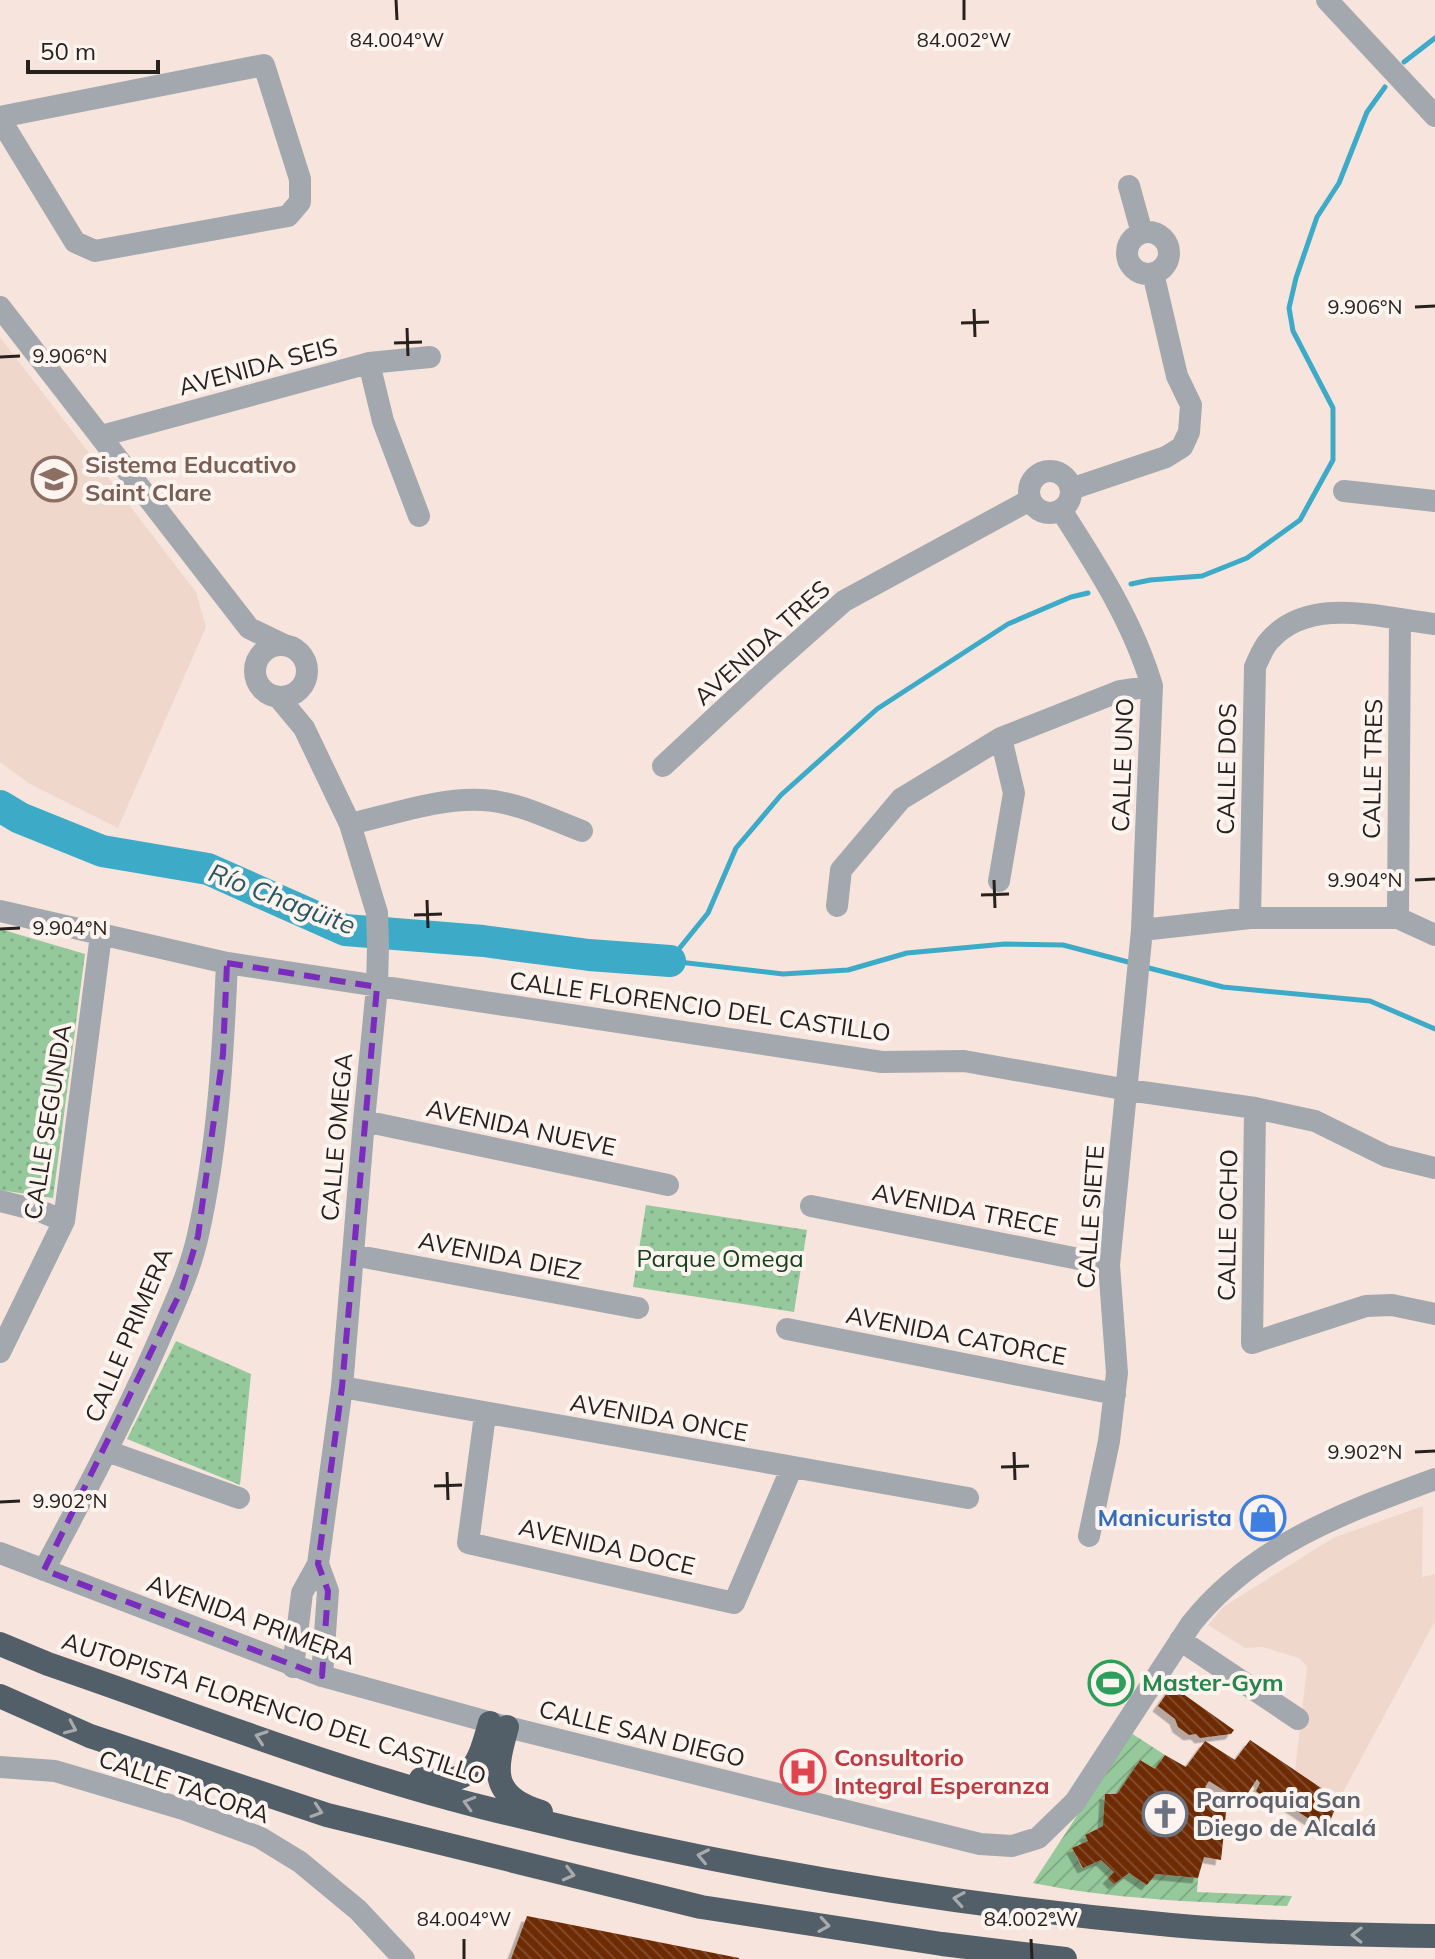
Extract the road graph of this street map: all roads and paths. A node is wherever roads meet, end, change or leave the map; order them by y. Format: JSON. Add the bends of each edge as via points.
{"nodes":[{"id":1,"x":1327,"y":0,"type":"edge"},
{"id":2,"x":1435,"y":116,"type":"edge"},
{"id":3,"x":0,"y":118,"type":"edge"},
{"id":4,"x":1129,"y":186,"type":"dead end"},
{"id":5,"x":0,"y":307,"type":"edge"},
{"id":6,"x":430,"y":357,"type":"dead end"},
{"id":7,"x":369,"y":363,"type":"junction"},
{"id":8,"x":101,"y":436,"type":"junction"},
{"id":9,"x":1071,"y":489,"type":"junction"},
{"id":10,"x":1344,"y":491,"type":"dead end"},
{"id":11,"x":1030,"y":500,"type":"junction"},
{"id":12,"x":1435,"y":501,"type":"edge"},
{"id":13,"x":1061,"y":510,"type":"junction"},
{"id":14,"x":419,"y":516,"type":"dead end"},
{"id":15,"x":1400,"y":620,"type":"junction"},
{"id":16,"x":1435,"y":624,"type":"edge"},
{"id":17,"x":249,"y":628,"type":"junction"},
{"id":18,"x":284,"y":645,"type":"junction"},
{"id":19,"x":257,"y":661,"type":"junction"},
{"id":20,"x":304,"y":686,"type":"junction"},
{"id":21,"x":1152,"y":686,"type":"junction"},
{"id":22,"x":279,"y":698,"type":"junction"},
{"id":23,"x":304,"y":728,"type":"junction"},
{"id":24,"x":1001,"y":738,"type":"junction"},
{"id":25,"x":663,"y":766,"type":"dead end"},
{"id":26,"x":350,"y":824,"type":"junction"},
{"id":27,"x":582,"y":831,"type":"dead end"},
{"id":28,"x":999,"y":881,"type":"dead end"},
{"id":29,"x":837,"y":906,"type":"dead end"},
{"id":30,"x":0,"y":911,"type":"edge"},
{"id":31,"x":1250,"y":918,"type":"junction"},
{"id":32,"x":1398,"y":918,"type":"junction"},
{"id":33,"x":101,"y":935,"type":"junction"},
{"id":34,"x":1435,"y":935,"type":"edge"},
{"id":35,"x":1142,"y":939,"type":"junction"},
{"id":36,"x":227,"y":963,"type":"junction"},
{"id":37,"x":377,"y":987,"type":"junction"},
{"id":38,"x":1128,"y":1090,"type":"junction"},
{"id":39,"x":1255,"y":1108,"type":"junction"},
{"id":40,"x":364,"y":1121,"type":"junction"},
{"id":41,"x":1435,"y":1168,"type":"edge"},
{"id":42,"x":668,"y":1185,"type":"dead end"},
{"id":43,"x":0,"y":1201,"type":"edge"},
{"id":44,"x":811,"y":1206,"type":"dead end"},
{"id":45,"x":64,"y":1221,"type":"junction"},
{"id":46,"x":353,"y":1255,"type":"junction"},
{"id":47,"x":1109,"y":1265,"type":"junction"},
{"id":48,"x":638,"y":1308,"type":"dead end"},
{"id":49,"x":1435,"y":1314,"type":"edge"},
{"id":50,"x":787,"y":1329,"type":"dead end"},
{"id":51,"x":0,"y":1352,"type":"edge"},
{"id":52,"x":342,"y":1387,"type":"junction"},
{"id":53,"x":1115,"y":1394,"type":"junction"},
{"id":54,"x":485,"y":1415,"type":"junction"},
{"id":55,"x":107,"y":1451,"type":"junction"},
{"id":56,"x":792,"y":1467,"type":"junction"},
{"id":57,"x":1435,"y":1479,"type":"edge"},
{"id":58,"x":239,"y":1498,"type":"dead end"},
{"id":59,"x":968,"y":1498,"type":"dead end"},
{"id":60,"x":1089,"y":1536,"type":"dead end"},
{"id":61,"x":0,"y":1553,"type":"edge"},
{"id":62,"x":318,"y":1564,"type":"junction"},
{"id":63,"x":44,"y":1570,"type":"junction"},
{"id":64,"x":1180,"y":1640,"type":"junction"},
{"id":65,"x":0,"y":1644,"type":"edge"},
{"id":66,"x":293,"y":1667,"type":"junction"},
{"id":67,"x":322,"y":1676,"type":"junction"},
{"id":68,"x":0,"y":1696,"type":"edge"},
{"id":69,"x":1298,"y":1719,"type":"dead end"},
{"id":70,"x":498,"y":1725,"type":"junction"},
{"id":71,"x":0,"y":1767,"type":"edge"},
{"id":72,"x":361,"y":1772,"type":"junction"},
{"id":73,"x":627,"y":1840,"type":"junction"},
{"id":74,"x":1435,"y":1936,"type":"edge"},
{"id":75,"x":404,"y":1959,"type":"edge"},
{"id":76,"x":1065,"y":1959,"type":"edge"}],
"edges":[{"from":1,"to":2,"type":"street"},
{"from":3,"to":3,"type":"street","via":[[75,242],[95,251],[288,216],[300,202],[300,179],[264,65]]},
{"from":4,"to":9,"type":"street","via":[[1142,233],[1127,245],[1128,261],[1138,271],[1153,273],[1192,419],[1182,447],[1166,457]]},
{"from":5,"to":8,"type":"street"},
{"from":6,"to":7,"type":"street","name":"AVENIDA SEIS"},
{"from":7,"to":8,"type":"street","name":"AVENIDA SEIS"},
{"from":7,"to":14,"type":"street","via":[[383,421]]},
{"from":8,"to":17,"type":"street"},
{"from":9,"to":11,"type":"street","via":[[1063,475],[1048,471],[1033,478]]},
{"from":9,"to":13,"type":"street"},
{"from":10,"to":12,"type":"street"},
{"from":11,"to":13,"type":"street","via":[[1040,511]]},
{"from":11,"to":25,"type":"street","name":"AVENIDA TRES","via":[[844,601]]},
{"from":13,"to":21,"type":"street","name":"CALLE UNO","via":[[1098,566],[1141,649]]},
{"from":15,"to":16,"type":"street"},
{"from":15,"to":31,"type":"street","name":"CALLE DOS","via":[[1326,611],[1295,620],[1269,641],[1255,667]]},
{"from":15,"to":32,"type":"street","name":"CALLE TRES"},
{"from":17,"to":18,"type":"street"},
{"from":17,"to":19,"type":"street"},
{"from":18,"to":19,"type":"street","via":[[268,648]]},
{"from":18,"to":20,"type":"street","via":[[306,660]]},
{"from":19,"to":22,"type":"street","via":[[261,689]]},
{"from":20,"to":22,"type":"street"},
{"from":20,"to":23,"type":"street","name":"CALLE OMEGA"},
{"from":21,"to":24,"type":"street","via":[[1120,691]]},
{"from":21,"to":35,"type":"street","name":"CALLE UNO"},
{"from":22,"to":23,"type":"street","name":"CALLE OMEGA"},
{"from":23,"to":26,"type":"street","name":"CALLE OMEGA"},
{"from":24,"to":28,"type":"street","via":[[1014,793]]},
{"from":24,"to":29,"type":"street","via":[[901,799],[841,870]]},
{"from":26,"to":27,"type":"street","via":[[481,800],[518,806]]},
{"from":26,"to":37,"type":"street","name":"CALLE OMEGA","via":[[377,913]]},
{"from":30,"to":33,"type":"street","name":"CALLE FLORENCIO DEL CASTILLO"},
{"from":31,"to":32,"type":"street"},
{"from":31,"to":35,"type":"street"},
{"from":32,"to":34,"type":"street"},
{"from":33,"to":36,"type":"street","name":"CALLE FLORENCIO DEL CASTILLO"},
{"from":33,"to":45,"type":"street","name":"CALLE SEGUNDA"},
{"from":35,"to":38,"type":"street","name":"CALLE SIETE"},
{"from":36,"to":37,"type":"street","name":"CALLE FLORENCIO DEL CASTILLO"},
{"from":36,"to":55,"type":"street","name":"CALLE PRIMERA","via":[[223,1054],[198,1236],[182,1289]]},
{"from":37,"to":38,"type":"street","name":"CALLE FLORENCIO DEL CASTILLO","via":[[882,1062],[964,1061]]},
{"from":37,"to":40,"type":"street","name":"CALLE OMEGA"},
{"from":38,"to":39,"type":"street","name":"CALLE FLORENCIO DEL CASTILLO"},
{"from":38,"to":47,"type":"street","name":"CALLE SIETE"},
{"from":39,"to":41,"type":"street","name":"CALLE FLORENCIO DEL CASTILLO","via":[[1315,1121],[1386,1156]]},
{"from":39,"to":49,"type":"street","name":"CALLE OCHO","via":[[1252,1343],[1366,1306]]},
{"from":40,"to":42,"type":"street","name":"AVENIDA NUEVE"},
{"from":40,"to":46,"type":"street","name":"CALLE OMEGA"},
{"from":43,"to":45,"type":"street"},
{"from":44,"to":47,"type":"street","name":"AVENIDA TRECE"},
{"from":45,"to":51,"type":"street","name":"CALLE SEGUNDA"},
{"from":46,"to":48,"type":"street","name":"AVENIDA DIEZ"},
{"from":46,"to":52,"type":"street","name":"CALLE OMEGA"},
{"from":47,"to":53,"type":"street","name":"CALLE SIETE"},
{"from":50,"to":53,"type":"street","name":"AVENIDA CATORCE"},
{"from":52,"to":54,"type":"street","name":"AVENIDA ONCE"},
{"from":52,"to":62,"type":"street","name":"CALLE OMEGA"},
{"from":53,"to":60,"type":"street","name":"CALLE SIETE"},
{"from":54,"to":56,"type":"street","name":"AVENIDA ONCE"},
{"from":54,"to":56,"type":"street","name":"AVENIDA DOCE","via":[[468,1543],[734,1603]]},
{"from":55,"to":58,"type":"street"},
{"from":55,"to":63,"type":"street","name":"CALLE PRIMERA"},
{"from":56,"to":59,"type":"street","name":"AVENIDA ONCE"},
{"from":57,"to":64,"type":"street","name":"CALLE SAN DIEGO","via":[[1334,1517],[1264,1556],[1212,1598]]},
{"from":61,"to":63,"type":"street","name":"AVENIDA PRIMERA"},
{"from":62,"to":66,"type":"street","name":"CALLE OMEGA","via":[[302,1593]]},
{"from":62,"to":67,"type":"street","name":"CALLE OMEGA","via":[[328,1591]]},
{"from":63,"to":66,"type":"street","name":"AVENIDA PRIMERA"},
{"from":64,"to":69,"type":"street"},
{"from":64,"to":70,"type":"street","name":"CALLE SAN DIEGO","via":[[1075,1802],[1038,1838],[1012,1846],[980,1844]]},
{"from":72,"to":65,"type":"highway","name":"AUTOPISTA FLORENCIO DEL CASTILLO","one_way":true},
{"from":66,"to":67,"type":"street","name":"AVENIDA PRIMERA"},
{"from":67,"to":70,"type":"street","name":"AVENIDA PRIMERA"},
{"from":68,"to":76,"type":"highway","one_way":true,"via":[[90,1736],[327,1815],[701,1907]]},
{"from":70,"to":72,"type":"highway","via":[[480,1759],[454,1781]]},
{"from":70,"to":73,"type":"highway","via":[[500,1782],[515,1800]]},
{"from":71,"to":75,"type":"street","name":"CALLE TACORA","via":[[55,1771],[259,1837],[347,1901]]},
{"from":73,"to":72,"type":"highway","name":"AUTOPISTA FLORENCIO DEL CASTILLO","one_way":true,"via":[[481,1807]]},
{"from":74,"to":73,"type":"highway","name":"AUTOPISTA FLORENCIO DEL CASTILLO","one_way":true,"via":[[1173,1926],[1029,1910],[783,1873]]}]}
